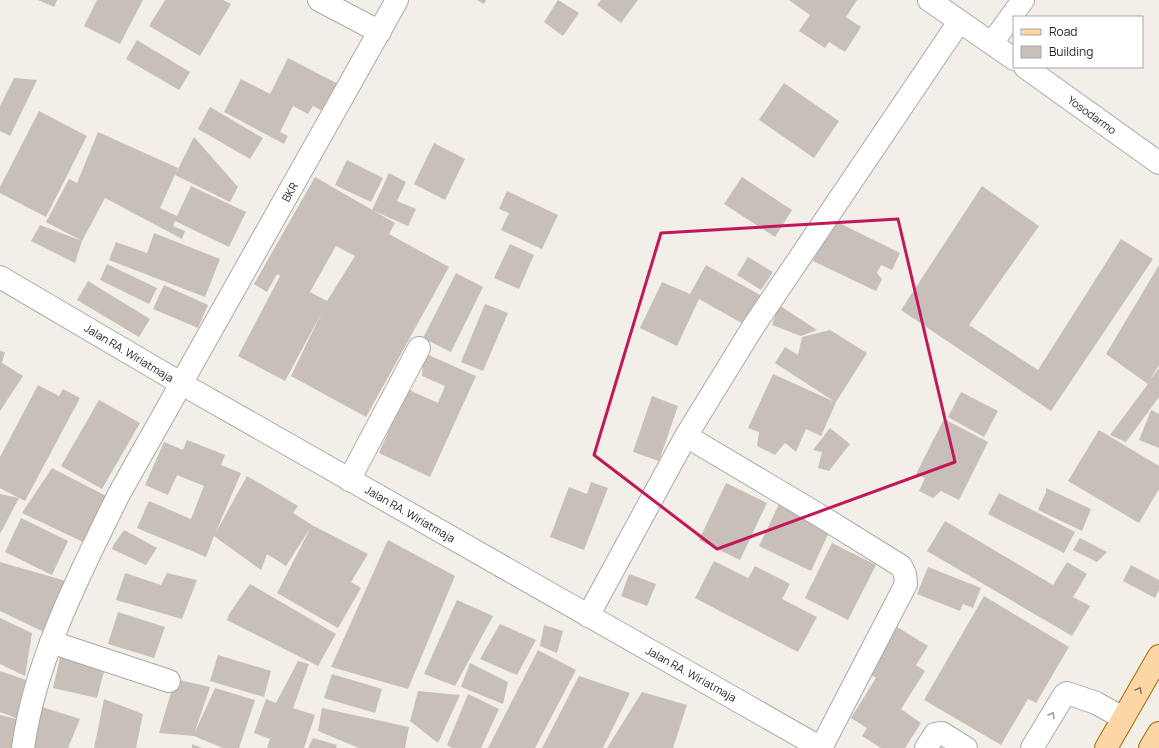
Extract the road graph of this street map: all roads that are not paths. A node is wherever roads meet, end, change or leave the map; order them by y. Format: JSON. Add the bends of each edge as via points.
{"nodes":[{"id":1,"x":319,"y":0,"type":"edge"},
{"id":2,"x":397,"y":0,"type":"edge"},
{"id":3,"x":929,"y":0,"type":"edge"},
{"id":4,"x":1023,"y":0,"type":"edge"},
{"id":5,"x":959,"y":22,"type":"junction"},
{"id":6,"x":380,"y":32,"type":"junction"},
{"id":7,"x":992,"y":43,"type":"junction"},
{"id":8,"x":1013,"y":58,"type":"edge"},
{"id":9,"x":1026,"y":68,"type":"edge"},
{"id":10,"x":1159,"y":163,"type":"edge"},
{"id":11,"x":0,"y":277,"type":"edge"},
{"id":12,"x":419,"y":348,"type":"dead end"},
{"id":13,"x":182,"y":384,"type":"junction"},
{"id":14,"x":686,"y":436,"type":"junction"},
{"id":15,"x":349,"y":480,"type":"junction"},
{"id":16,"x":588,"y":616,"type":"junction"},
{"id":17,"x":51,"y":642,"type":"junction"},
{"id":18,"x":1159,"y":656,"type":"edge"},
{"id":19,"x":169,"y":681,"type":"dead end"},
{"id":20,"x":1123,"y":718,"type":"junction"},
{"id":21,"x":1159,"y":733,"type":"edge"},
{"id":22,"x":23,"y":748,"type":"edge"},
{"id":23,"x":821,"y":748,"type":"edge"},
{"id":24,"x":926,"y":748,"type":"edge"},
{"id":25,"x":966,"y":748,"type":"edge"},
{"id":26,"x":1032,"y":748,"type":"edge"},
{"id":27,"x":1106,"y":748,"type":"edge"},
{"id":28,"x":1150,"y":748,"type":"edge"}],
"edges":[{"from":1,"to":6,"type":"street"},
{"from":2,"to":6,"type":"street","name":"BKR"},
{"from":3,"to":5,"type":"street"},
{"from":4,"to":7,"type":"street"},
{"from":5,"to":7,"type":"street"},
{"from":5,"to":14,"type":"street","via":[[754,327]]},
{"from":6,"to":13,"type":"street","name":"BKR"},
{"from":7,"to":8,"type":"street"},
{"from":9,"to":10,"type":"street","name":"Yosodarmo"},
{"from":11,"to":13,"type":"street","name":"Jalan RA. Wiriatmaja"},
{"from":12,"to":15,"type":"street"},
{"from":13,"to":15,"type":"street","name":"Jalan RA. Wiriatmaja"},
{"from":13,"to":17,"type":"street","name":"BKR","via":[[116,501]]},
{"from":14,"to":16,"type":"street"},
{"from":14,"to":23,"type":"street","via":[[901,566],[905,574],[906,584]]},
{"from":15,"to":16,"type":"street","name":"Jalan RA. Wiriatmaja"},
{"from":16,"to":23,"type":"street","name":"Jalan RA. Wiriatmaja"},
{"from":17,"to":19,"type":"street"},
{"from":17,"to":22,"type":"street","name":"BKR","via":[[30,710]]},
{"from":20,"to":18,"type":"main road","one_way":true},
{"from":26,"to":20,"type":"street","one_way":true,"via":[[1064,695],[1068,693],[1096,703]]},
{"from":20,"to":27,"type":"main road"},
{"from":21,"to":28,"type":"main road"},
{"from":24,"to":25,"type":"street","via":[[934,734],[938,733]]}]}
